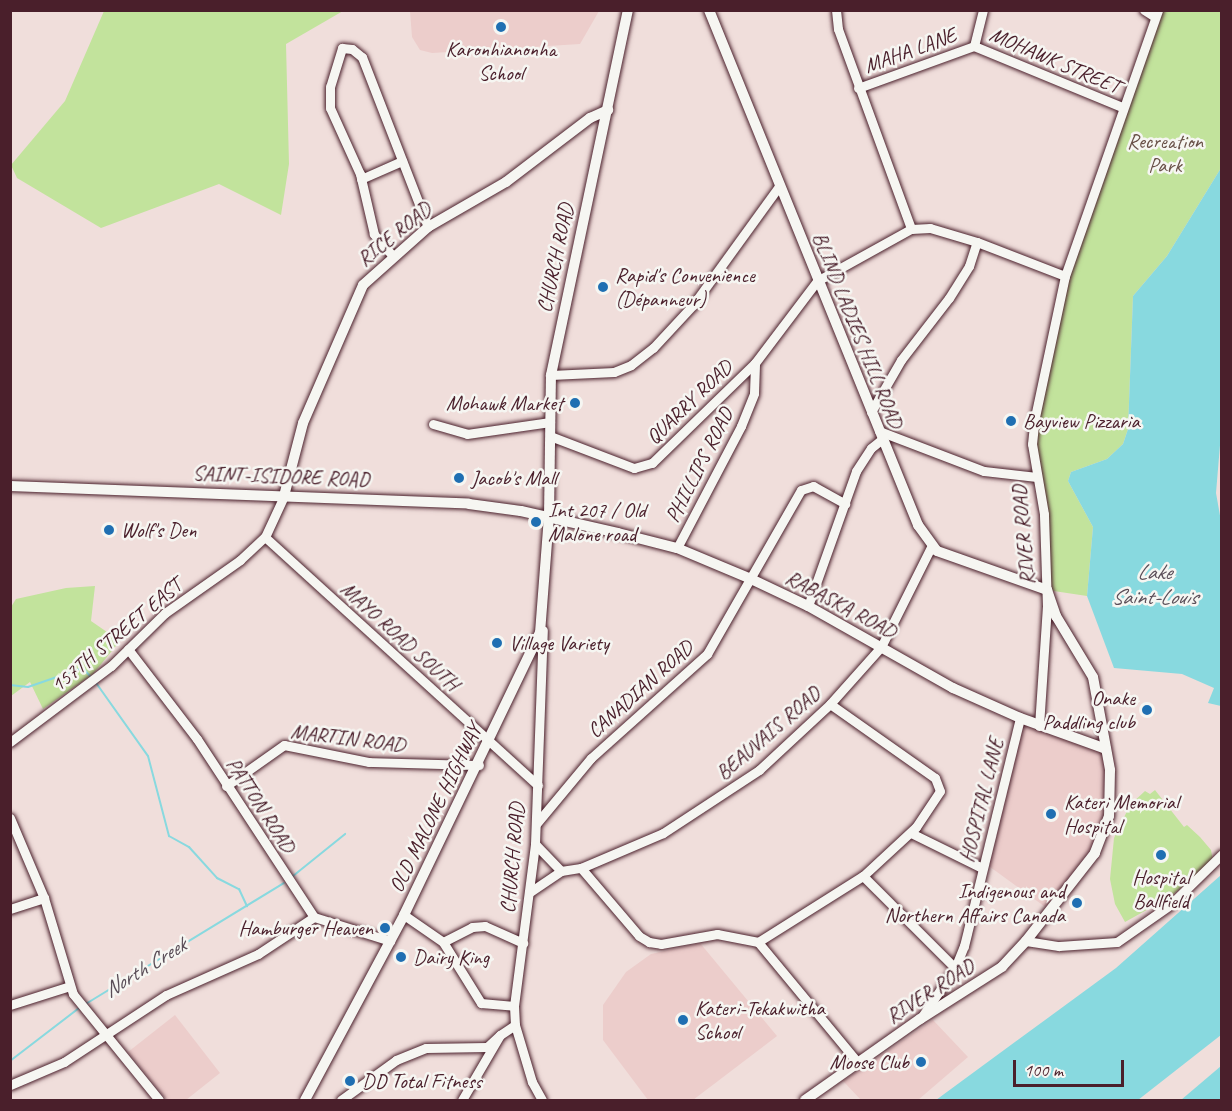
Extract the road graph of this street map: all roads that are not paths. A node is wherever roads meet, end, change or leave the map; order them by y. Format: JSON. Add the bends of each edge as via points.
{"nodes":[{"id":1,"x":628,"y":10,"type":"edge"},
{"id":2,"x":709,"y":10,"type":"edge"},
{"id":3,"x":836,"y":10,"type":"edge"},
{"id":4,"x":982,"y":10,"type":"edge"},
{"id":5,"x":1144,"y":10,"type":"edge"},
{"id":6,"x":1156,"y":14,"type":"edge"},
{"id":7,"x":974,"y":46,"type":"junction"},
{"id":8,"x":858,"y":88,"type":"junction"},
{"id":9,"x":1122,"y":107,"type":"junction"},
{"id":10,"x":608,"y":110,"type":"junction"},
{"id":11,"x":402,"y":161,"type":"junction"},
{"id":12,"x":361,"y":179,"type":"junction"},
{"id":13,"x":779,"y":186,"type":"junction"},
{"id":14,"x":428,"y":227,"type":"junction"},
{"id":15,"x":911,"y":230,"type":"junction"},
{"id":16,"x":977,"y":242,"type":"junction"},
{"id":17,"x":392,"y":255,"type":"junction"},
{"id":18,"x":1065,"y":276,"type":"junction"},
{"id":19,"x":817,"y":281,"type":"junction"},
{"id":20,"x":755,"y":363,"type":"junction"},
{"id":21,"x":551,"y":375,"type":"junction"},
{"id":22,"x":871,"y":412,"type":"junction"},
{"id":23,"x":550,"y":422,"type":"junction"},
{"id":24,"x":433,"y":424,"type":"dead end"},
{"id":25,"x":880,"y":435,"type":"junction"},
{"id":26,"x":550,"y":436,"type":"junction"},
{"id":27,"x":1037,"y":477,"type":"junction"},
{"id":28,"x":10,"y":486,"type":"edge"},
{"id":29,"x":284,"y":496,"type":"junction"},
{"id":30,"x":845,"y":504,"type":"junction"},
{"id":31,"x":549,"y":516,"type":"junction"},
{"id":32,"x":265,"y":537,"type":"junction"},
{"id":33,"x":931,"y":547,"type":"junction"},
{"id":34,"x":677,"y":548,"type":"junction"},
{"id":35,"x":751,"y":579,"type":"junction"},
{"id":36,"x":1047,"y":590,"type":"junction"},
{"id":37,"x":808,"y":606,"type":"junction"},
{"id":38,"x":543,"y":613,"type":"junction"},
{"id":39,"x":881,"y":647,"type":"junction"},
{"id":40,"x":128,"y":649,"type":"junction"},
{"id":41,"x":830,"y":704,"type":"junction"},
{"id":42,"x":1020,"y":718,"type":"junction"},
{"id":43,"x":1039,"y":726,"type":"junction"},
{"id":44,"x":10,"y":742,"type":"edge"},
{"id":45,"x":490,"y":743,"type":"junction"},
{"id":46,"x":1106,"y":749,"type":"junction"},
{"id":47,"x":479,"y":765,"type":"junction"},
{"id":48,"x":537,"y":784,"type":"junction"},
{"id":49,"x":226,"y":786,"type":"junction"},
{"id":50,"x":10,"y":818,"type":"edge"},
{"id":51,"x":536,"y":824,"type":"junction"},
{"id":52,"x":911,"y":833,"type":"junction"},
{"id":53,"x":535,"y":844,"type":"junction"},
{"id":54,"x":1221,"y":854,"type":"edge"},
{"id":55,"x":580,"y":868,"type":"junction"},
{"id":56,"x":982,"y":868,"type":"junction"},
{"id":57,"x":561,"y":871,"type":"junction"},
{"id":58,"x":863,"y":876,"type":"junction"},
{"id":59,"x":530,"y":892,"type":"junction"},
{"id":60,"x":44,"y":898,"type":"junction"},
{"id":61,"x":10,"y":909,"type":"edge"},
{"id":62,"x":404,"y":915,"type":"junction"},
{"id":63,"x":314,"y":917,"type":"junction"},
{"id":64,"x":390,"y":941,"type":"junction"},
{"id":65,"x":1026,"y":941,"type":"junction"},
{"id":66,"x":443,"y":942,"type":"junction"},
{"id":67,"x":758,"y":942,"type":"junction"},
{"id":68,"x":523,"y":943,"type":"junction"},
{"id":69,"x":956,"y":968,"type":"junction"},
{"id":70,"x":70,"y":986,"type":"junction"},
{"id":71,"x":10,"y":1005,"type":"edge"},
{"id":72,"x":514,"y":1006,"type":"junction"},
{"id":73,"x":920,"y":1019,"type":"junction"},
{"id":74,"x":515,"y":1025,"type":"junction"},
{"id":75,"x":500,"y":1035,"type":"junction"},
{"id":76,"x":104,"y":1037,"type":"junction"},
{"id":77,"x":858,"y":1063,"type":"junction"},
{"id":78,"x":10,"y":1086,"type":"edge"},
{"id":79,"x":159,"y":1101,"type":"edge"},
{"id":80,"x":305,"y":1101,"type":"edge"},
{"id":81,"x":341,"y":1101,"type":"edge"},
{"id":82,"x":462,"y":1101,"type":"edge"},
{"id":83,"x":542,"y":1101,"type":"edge"},
{"id":84,"x":805,"y":1101,"type":"edge"}],
"edges":[{"from":1,"to":10,"type":"street","name":"CHURCH ROAD"},
{"from":2,"to":13,"type":"street","name":"BLIND LADIES HILL ROAD"},
{"from":3,"to":8,"type":"street","via":[[838,29]]},
{"from":4,"to":7,"type":"street","name":"MOHAWK STREET"},
{"from":5,"to":6,"type":"street"},
{"from":6,"to":9,"type":"street","name":"RIVER ROAD"},
{"from":7,"to":8,"type":"street","name":"MAHA LANE"},
{"from":7,"to":9,"type":"street","name":"MOHAWK STREET"},
{"from":8,"to":15,"type":"street"},
{"from":9,"to":18,"type":"street","name":"RIVER ROAD"},
{"from":10,"to":14,"type":"street","name":"RICE ROAD","via":[[590,118],[506,182]]},
{"from":10,"to":21,"type":"street","name":"CHURCH ROAD"},
{"from":11,"to":12,"type":"street"},
{"from":11,"to":12,"type":"street","via":[[362,57],[352,49],[342,48],[330,87],[330,108]]},
{"from":11,"to":14,"type":"street"},
{"from":12,"to":17,"type":"street","via":[[374,234]]},
{"from":13,"to":19,"type":"street","name":"BLIND LADIES HILL ROAD"},
{"from":13,"to":21,"type":"street","via":[[693,305],[653,348],[614,372]]},
{"from":14,"to":17,"type":"street","name":"RICE ROAD"},
{"from":15,"to":16,"type":"street","via":[[930,228]]},
{"from":15,"to":19,"type":"street"},
{"from":16,"to":18,"type":"street"},
{"from":16,"to":22,"type":"street","via":[[969,266],[901,360]]},
{"from":17,"to":29,"type":"street","name":"RICE ROAD","via":[[356,295],[303,423]]},
{"from":18,"to":27,"type":"street","name":"RIVER ROAD","via":[[1035,417],[1032,444]]},
{"from":19,"to":20,"type":"street","name":"QUARRY ROAD"},
{"from":19,"to":22,"type":"street","name":"BLIND LADIES HILL ROAD"},
{"from":20,"to":26,"type":"street","name":"QUARRY ROAD","via":[[643,467],[623,464]]},
{"from":20,"to":34,"type":"street","name":"PHILLIPS ROAD","via":[[754,393],[741,426]]},
{"from":21,"to":23,"type":"street","name":"CHURCH ROAD"},
{"from":22,"to":25,"type":"street","name":"BLIND LADIES HILL ROAD"},
{"from":23,"to":24,"type":"street","via":[[467,434]]},
{"from":23,"to":26,"type":"street","name":"CHURCH ROAD"},
{"from":25,"to":27,"type":"street","via":[[984,471]]},
{"from":25,"to":30,"type":"street","via":[[861,459]]},
{"from":25,"to":33,"type":"street","name":"BLIND LADIES HILL ROAD"},
{"from":26,"to":31,"type":"street","name":"CHURCH ROAD"},
{"from":27,"to":36,"type":"street","name":"RIVER ROAD","via":[[1044,514]]},
{"from":28,"to":29,"type":"street","name":"SAINT-ISIDORE ROAD"},
{"from":29,"to":31,"type":"street","name":"SAINT-ISIDORE ROAD","via":[[470,504]]},
{"from":29,"to":32,"type":"street","name":"157TH STREET EAST"},
{"from":30,"to":35,"type":"street","name":"CANADIAN ROAD","via":[[813,486],[801,490]]},
{"from":30,"to":37,"type":"street"},
{"from":31,"to":34,"type":"street","name":"RABASKA ROAD"},
{"from":31,"to":38,"type":"street","name":"OLD MALONE HIGHWAY"},
{"from":32,"to":40,"type":"street","name":"157TH STREET EAST","via":[[240,561],[165,613]]},
{"from":32,"to":45,"type":"street","name":"MAYO ROAD SOUTH"},
{"from":33,"to":36,"type":"street"},
{"from":33,"to":39,"type":"street","name":"BEAUVAIS ROAD"},
{"from":34,"to":35,"type":"street","name":"RABASKA ROAD"},
{"from":35,"to":37,"type":"street","name":"RABASKA ROAD"},
{"from":35,"to":51,"type":"street","name":"CANADIAN ROAD","via":[[707,654],[591,758]]},
{"from":36,"to":43,"type":"street"},
{"from":36,"to":46,"type":"street","name":"RIVER ROAD","via":[[1056,616],[1091,669],[1106,729]]},
{"from":37,"to":39,"type":"street","name":"RABASKA ROAD"},
{"from":38,"to":45,"type":"street","name":"OLD MALONE HIGHWAY","via":[[529,661]]},
{"from":38,"to":48,"type":"street","name":"CHURCH ROAD"},
{"from":39,"to":41,"type":"street","name":"BEAUVAIS ROAD"},
{"from":39,"to":42,"type":"street","name":"RABASKA ROAD","via":[[944,683]]},
{"from":40,"to":44,"type":"street","name":"157TH STREET EAST","via":[[94,680]]},
{"from":40,"to":49,"type":"street","name":"PATTON ROAD","via":[[164,693]]},
{"from":41,"to":52,"type":"street","via":[[939,783],[937,798]]},
{"from":41,"to":55,"type":"street","name":"BEAUVAIS ROAD","via":[[776,755],[703,809],[663,833]]},
{"from":42,"to":43,"type":"street","name":"RABASKA ROAD"},
{"from":42,"to":56,"type":"street","name":"HOSPITAL LANE"},
{"from":43,"to":46,"type":"street","name":"RABASKA ROAD"},
{"from":45,"to":47,"type":"street","name":"OLD MALONE HIGHWAY"},
{"from":45,"to":48,"type":"street","name":"MAYO ROAD SOUTH"},
{"from":46,"to":65,"type":"street","name":"RIVER ROAD","via":[[1112,800],[1103,835],[1083,872]]},
{"from":47,"to":49,"type":"street","name":"MARTIN ROAD","via":[[369,762],[284,745]]},
{"from":47,"to":62,"type":"street","name":"OLD MALONE HIGHWAY"},
{"from":48,"to":51,"type":"street","name":"CHURCH ROAD"},
{"from":49,"to":63,"type":"street","name":"PATTON ROAD"},
{"from":50,"to":60,"type":"street"},
{"from":51,"to":53,"type":"street","name":"CHURCH ROAD"},
{"from":52,"to":56,"type":"street"},
{"from":52,"to":58,"type":"street"},
{"from":53,"to":57,"type":"street"},
{"from":53,"to":59,"type":"street","name":"CHURCH ROAD"},
{"from":54,"to":65,"type":"street","via":[[1170,905],[1116,942],[1059,946]]},
{"from":55,"to":57,"type":"street","name":"BEAUVAIS ROAD"},
{"from":55,"to":67,"type":"street","via":[[639,936],[649,942],[661,944],[717,934]]},
{"from":56,"to":69,"type":"street","name":"HOSPITAL LANE"},
{"from":57,"to":59,"type":"street","name":"BEAUVAIS ROAD"},
{"from":58,"to":67,"type":"street"},
{"from":58,"to":69,"type":"street"},
{"from":59,"to":68,"type":"street","name":"CHURCH ROAD"},
{"from":60,"to":61,"type":"street"},
{"from":60,"to":70,"type":"street"},
{"from":62,"to":64,"type":"street","name":"OLD MALONE HIGHWAY"},
{"from":62,"to":66,"type":"street"},
{"from":63,"to":64,"type":"street"},
{"from":63,"to":76,"type":"street","via":[[258,954],[166,995]]},
{"from":64,"to":80,"type":"street","name":"OLD MALONE HIGHWAY"},
{"from":65,"to":73,"type":"street","name":"RIVER ROAD","via":[[1002,967]]},
{"from":66,"to":68,"type":"street","via":[[472,927],[485,926]]},
{"from":66,"to":72,"type":"street","via":[[482,1003]]},
{"from":67,"to":77,"type":"street"},
{"from":68,"to":72,"type":"street","name":"CHURCH ROAD"},
{"from":69,"to":73,"type":"street","name":"HOSPITAL LANE"},
{"from":70,"to":71,"type":"street"},
{"from":70,"to":76,"type":"street"},
{"from":72,"to":74,"type":"street","name":"CHURCH ROAD"},
{"from":73,"to":77,"type":"street","name":"RIVER ROAD"},
{"from":74,"to":75,"type":"street"},
{"from":74,"to":83,"type":"street","name":"CHURCH ROAD","via":[[531,1083]]},
{"from":75,"to":81,"type":"street","via":[[487,1047],[426,1048],[396,1060]]},
{"from":75,"to":82,"type":"street"},
{"from":76,"to":78,"type":"street","via":[[45,1072]]},
{"from":76,"to":79,"type":"street"},
{"from":77,"to":84,"type":"street","name":"RIVER ROAD"}]}
